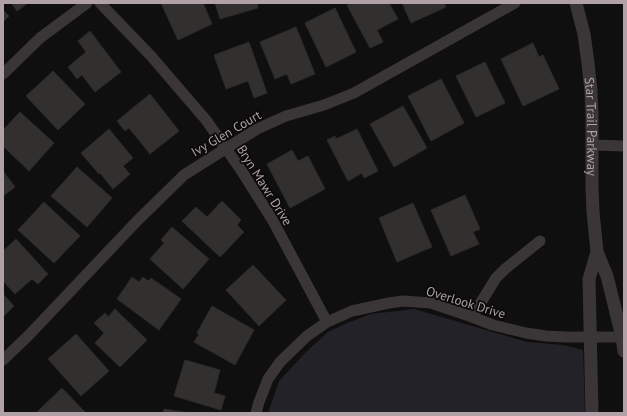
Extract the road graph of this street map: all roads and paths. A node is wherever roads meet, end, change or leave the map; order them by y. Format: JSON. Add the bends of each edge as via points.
{"nodes":[{"id":1,"x":87,"y":3,"type":"edge"},
{"id":2,"x":100,"y":3,"type":"edge"},
{"id":3,"x":515,"y":3,"type":"edge"},
{"id":4,"x":576,"y":3,"type":"edge"},
{"id":5,"x":3,"y":74,"type":"edge"},
{"id":6,"x":592,"y":145,"type":"junction"},
{"id":7,"x":624,"y":146,"type":"edge"},
{"id":8,"x":226,"y":148,"type":"junction"},
{"id":9,"x":540,"y":241,"type":"dead end"},
{"id":10,"x":597,"y":252,"type":"junction"},
{"id":11,"x":472,"y":317,"type":"junction"},
{"id":12,"x":327,"y":322,"type":"junction"},
{"id":13,"x":623,"y":337,"type":"edge"},
{"id":14,"x":590,"y":338,"type":"junction"},
{"id":15,"x":624,"y":351,"type":"edge"},
{"id":16,"x":3,"y":360,"type":"edge"},
{"id":17,"x":256,"y":413,"type":"edge"},
{"id":18,"x":592,"y":413,"type":"edge"}],
"edges":[{"from":1,"to":5,"type":"street","via":[[40,38]]},
{"from":2,"to":8,"type":"street","name":"Bryn Mawr Drive","via":[[151,56],[206,120]]},
{"from":3,"to":8,"type":"street","name":"Ivy Glen Court","via":[[354,93],[286,116]]},
{"from":4,"to":6,"type":"street","name":"Star Trail Parkway","via":[[588,63]]},
{"from":6,"to":7,"type":"street"},
{"from":6,"to":10,"type":"street","name":"Star Trail Parkway","via":[[592,194]]},
{"from":8,"to":12,"type":"street","name":"Bryn Mawr Drive","via":[[273,221]]},
{"from":8,"to":16,"type":"street","name":"Ivy Glen Court","via":[[184,175]]},
{"from":9,"to":11,"type":"street","via":[[496,278]]},
{"from":10,"to":13,"type":"street","name":"Star Trail Parkway","via":[[607,276]]},
{"from":10,"to":14,"type":"street","name":"Star Trail Parkway","via":[[589,279]]},
{"from":11,"to":12,"type":"street","name":"Overlook Drive","via":[[431,303],[403,301],[352,311]]},
{"from":11,"to":14,"type":"street","name":"Overlook Drive","via":[[493,326],[526,333]]},
{"from":12,"to":17,"type":"street","name":"Overlook Drive","via":[[307,336],[280,362],[268,379]]},
{"from":13,"to":14,"type":"street","name":"Overlook Drive"},
{"from":13,"to":15,"type":"street","name":"Star Trail Parkway"},
{"from":14,"to":18,"type":"street","name":"Star Trail Parkway"}]}
